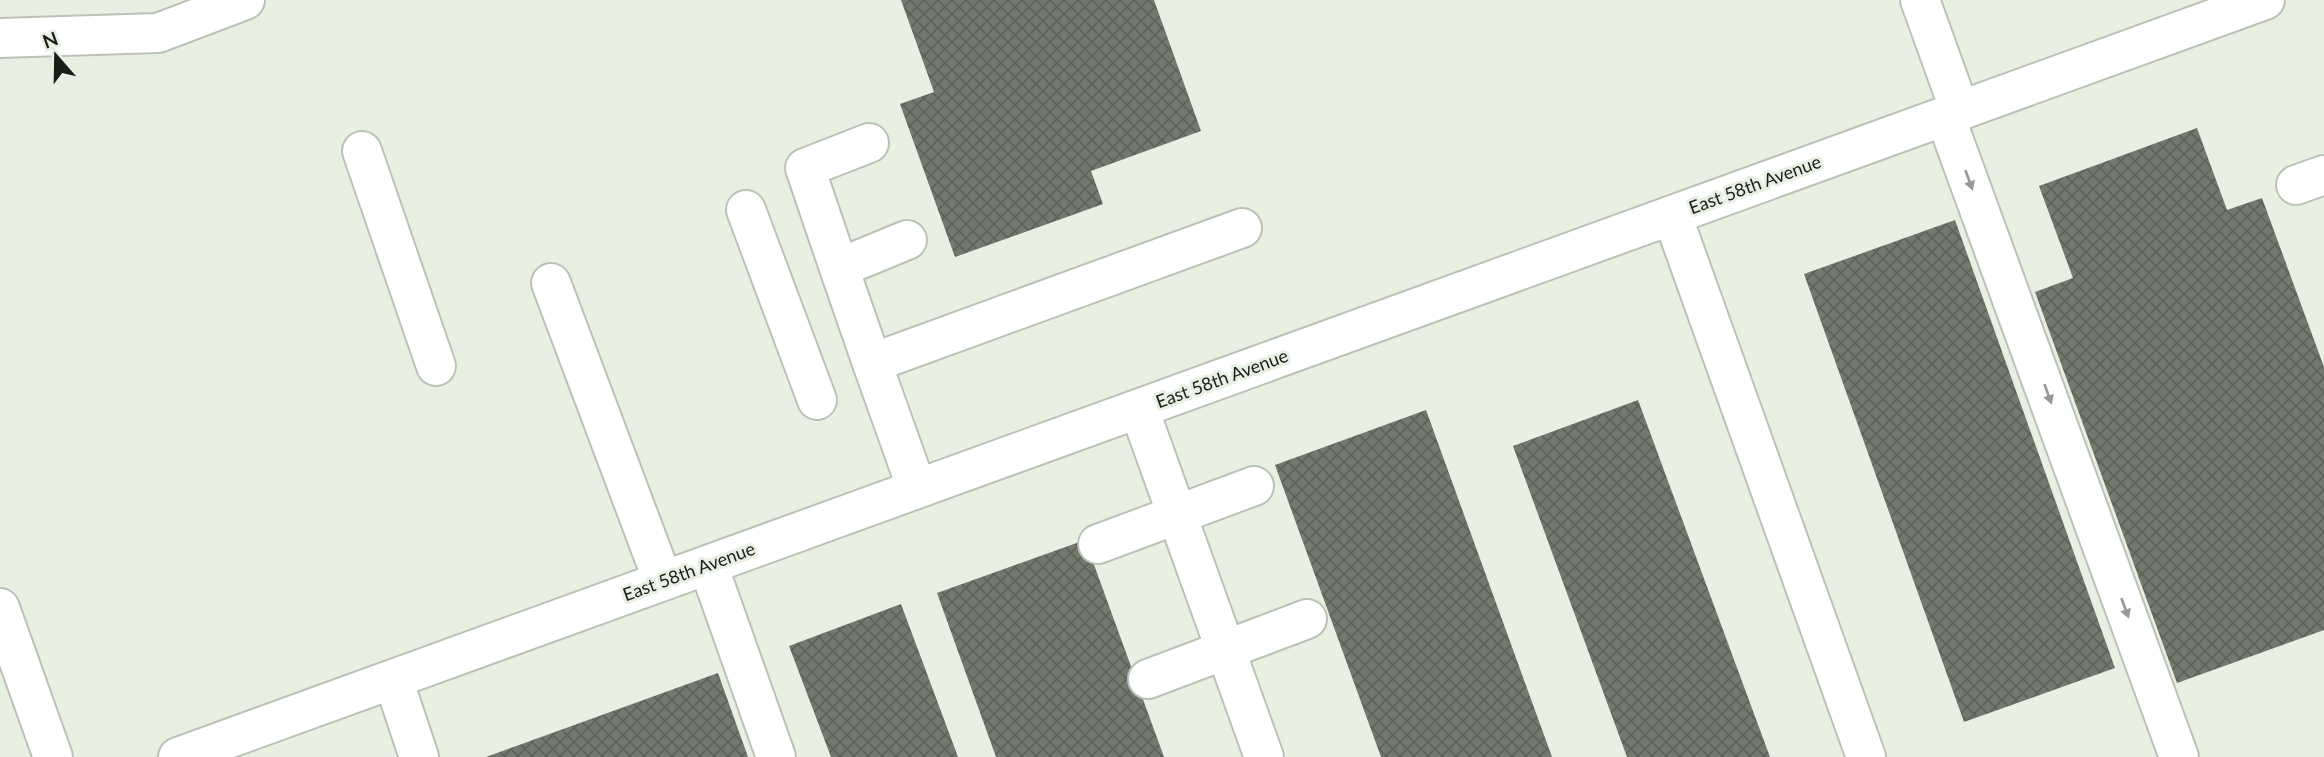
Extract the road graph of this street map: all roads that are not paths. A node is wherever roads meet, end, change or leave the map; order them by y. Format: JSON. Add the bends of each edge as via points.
{"nodes":[{"id":1,"x":245,"y":0,"type":"edge"},
{"id":2,"x":1920,"y":0,"type":"edge"},
{"id":3,"x":2265,"y":0,"type":"edge"},
{"id":4,"x":0,"y":38,"type":"edge"},
{"id":5,"x":1952,"y":114,"type":"junction"},
{"id":6,"x":869,"y":143,"type":"dead end"},
{"id":7,"x":362,"y":151,"type":"dead end"},
{"id":8,"x":746,"y":210,"type":"dead end"},
{"id":9,"x":1672,"y":215,"type":"junction"},
{"id":10,"x":1242,"y":229,"type":"dead end"},
{"id":11,"x":907,"y":240,"type":"dead end"},
{"id":12,"x":839,"y":268,"type":"junction"},
{"id":13,"x":551,"y":283,"type":"dead end"},
{"id":14,"x":872,"y":363,"type":"junction"},
{"id":15,"x":436,"y":366,"type":"dead end"},
{"id":16,"x":817,"y":400,"type":"dead end"},
{"id":17,"x":1139,"y":408,"type":"junction"},
{"id":18,"x":1254,"y":486,"type":"dead end"},
{"id":19,"x":916,"y":489,"type":"junction"},
{"id":20,"x":1177,"y":515,"type":"junction"},
{"id":21,"x":1098,"y":544,"type":"dead end"},
{"id":22,"x":708,"y":565,"type":"junction"},
{"id":23,"x":663,"y":581,"type":"junction"},
{"id":24,"x":0,"y":608,"type":"edge"},
{"id":25,"x":1307,"y":619,"type":"dead end"},
{"id":26,"x":1226,"y":650,"type":"junction"},
{"id":27,"x":393,"y":679,"type":"junction"},
{"id":28,"x":1148,"y":679,"type":"dead end"},
{"id":29,"x":53,"y":757,"type":"edge"},
{"id":30,"x":178,"y":757,"type":"edge"},
{"id":31,"x":419,"y":757,"type":"edge"},
{"id":32,"x":776,"y":757,"type":"edge"},
{"id":33,"x":1265,"y":757,"type":"edge"},
{"id":34,"x":1866,"y":757,"type":"edge"},
{"id":35,"x":2179,"y":757,"type":"edge"}],
"edges":[{"from":1,"to":4,"type":"street","via":[[158,33]]},
{"from":2,"to":5,"type":"street"},
{"from":3,"to":5,"type":"street","name":"East 58th Avenue"},
{"from":5,"to":9,"type":"street","name":"East 58th Avenue"},
{"from":5,"to":35,"type":"street","one_way":true},
{"from":6,"to":12,"type":"street","via":[[804,168]]},
{"from":7,"to":15,"type":"street"},
{"from":8,"to":16,"type":"street"},
{"from":9,"to":17,"type":"street","name":"East 58th Avenue"},
{"from":9,"to":34,"type":"street"},
{"from":10,"to":14,"type":"street"},
{"from":11,"to":12,"type":"street"},
{"from":12,"to":14,"type":"street"},
{"from":13,"to":23,"type":"street"},
{"from":14,"to":19,"type":"street"},
{"from":17,"to":19,"type":"street","name":"East 58th Avenue"},
{"from":17,"to":20,"type":"street"},
{"from":18,"to":20,"type":"street"},
{"from":19,"to":22,"type":"street","name":"East 58th Avenue"},
{"from":20,"to":21,"type":"street"},
{"from":20,"to":26,"type":"street"},
{"from":22,"to":23,"type":"street","name":"East 58th Avenue"},
{"from":22,"to":32,"type":"street"},
{"from":23,"to":27,"type":"street","name":"East 58th Avenue"},
{"from":24,"to":29,"type":"street"},
{"from":25,"to":26,"type":"street"},
{"from":26,"to":28,"type":"street"},
{"from":26,"to":33,"type":"street"},
{"from":27,"to":30,"type":"street","name":"East 58th Avenue"},
{"from":27,"to":31,"type":"street"}]}
